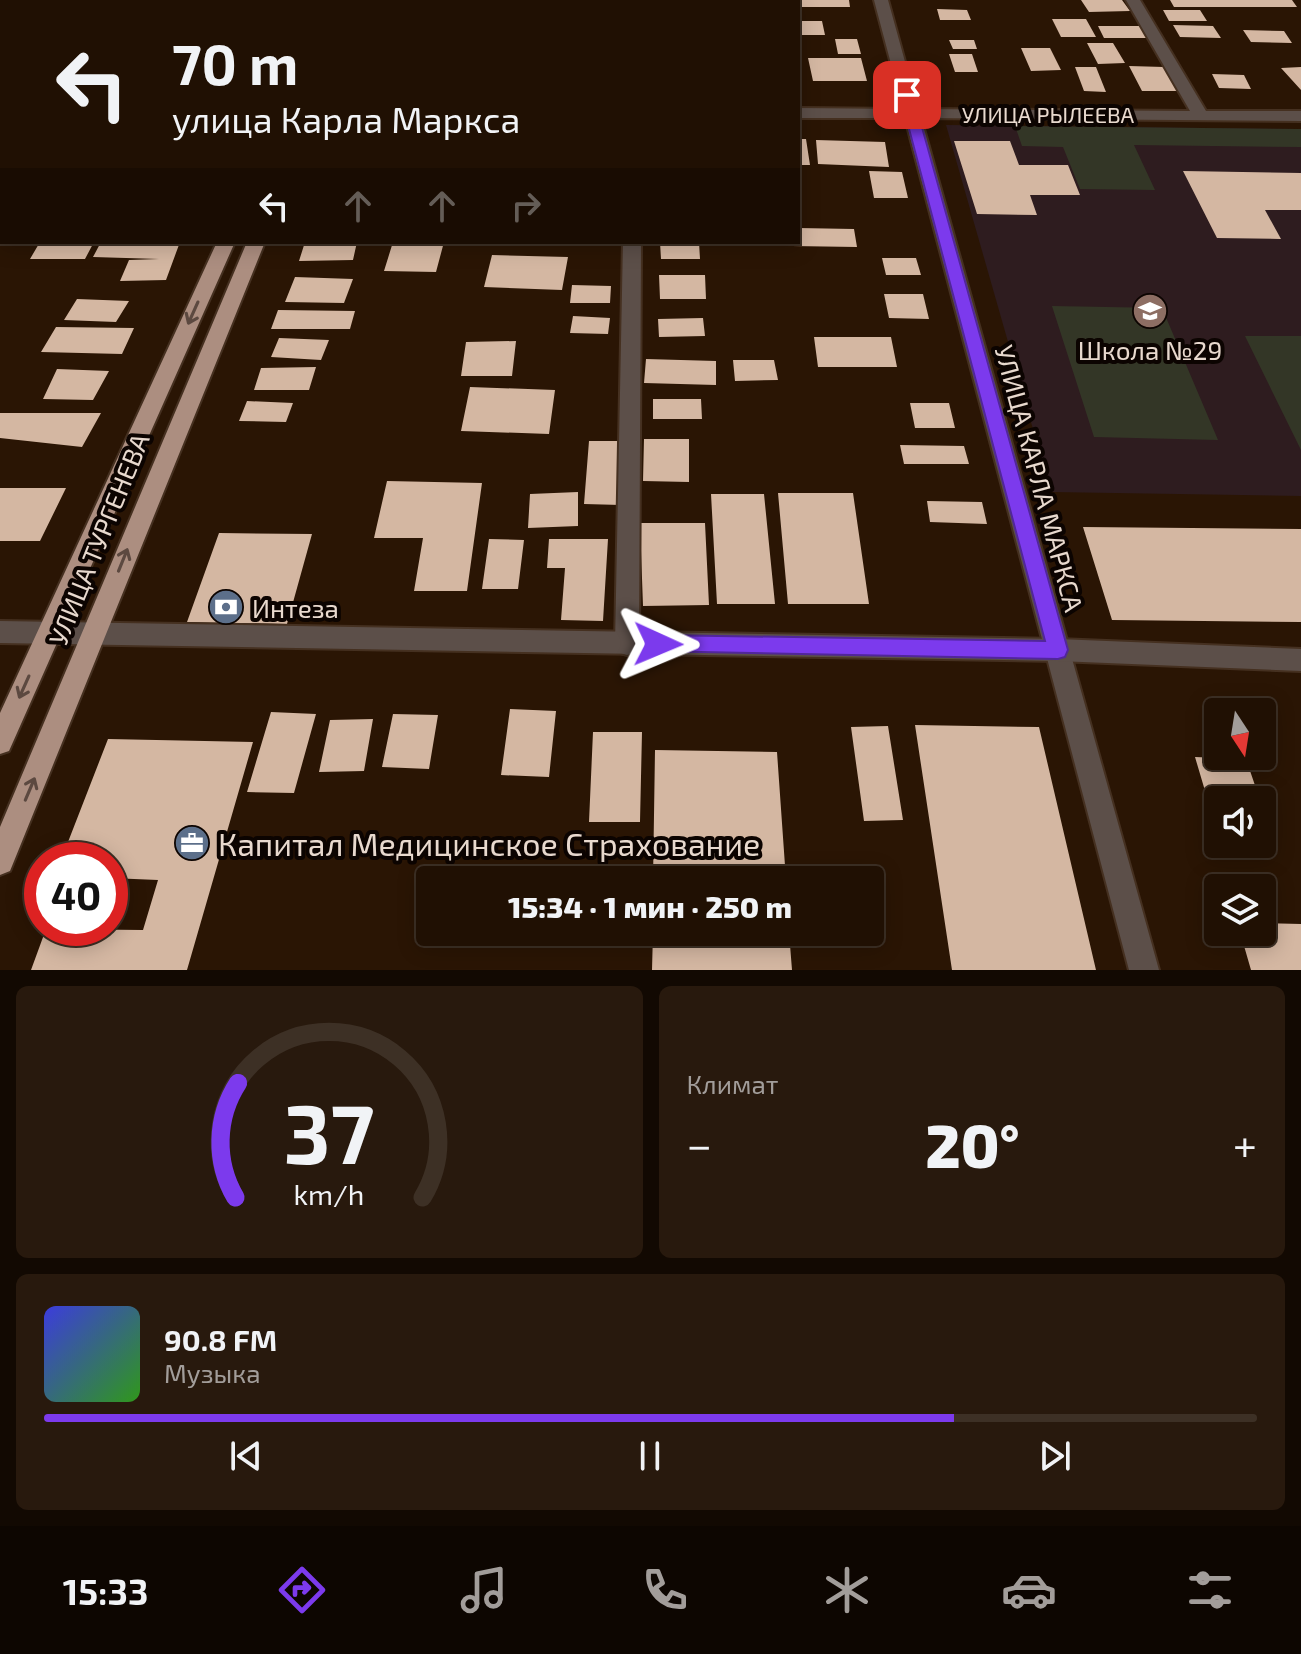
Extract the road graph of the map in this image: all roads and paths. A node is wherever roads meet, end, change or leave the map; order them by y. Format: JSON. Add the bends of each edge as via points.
{"nodes":[{"id":1,"x":881,"y":0,"type":"edge"},
{"id":2,"x":1133,"y":0,"type":"edge"},
{"id":3,"x":800,"y":113,"type":"edge"},
{"id":4,"x":912,"y":113,"type":"junction"},
{"id":5,"x":1201,"y":116,"type":"junction"},
{"id":6,"x":1301,"y":116,"type":"edge"},
{"id":7,"x":225,"y":244,"type":"edge"},
{"id":8,"x":255,"y":244,"type":"edge"},
{"id":9,"x":632,"y":244,"type":"edge"},
{"id":10,"x":0,"y":632,"type":"edge"},
{"id":11,"x":48,"y":633,"type":"junction"},
{"id":12,"x":94,"y":633,"type":"junction"},
{"id":13,"x":627,"y":644,"type":"junction"},
{"id":14,"x":1058,"y":650,"type":"junction"},
{"id":15,"x":1301,"y":660,"type":"edge"},
{"id":16,"x":0,"y":742,"type":"edge"},
{"id":17,"x":0,"y":861,"type":"edge"},
{"id":18,"x":1144,"y":970,"type":"edge"}],
"edges":[{"from":1,"to":4,"type":"street","name":"УЛИЦА КАРЛА МАРКСА"},
{"from":2,"to":5,"type":"street"},
{"from":3,"to":4,"type":"street","name":"УЛИЦА РЫЛЕЕВА"},
{"from":4,"to":5,"type":"street","name":"УЛИЦА РЫЛЕЕВА"},
{"from":4,"to":14,"type":"street","name":"УЛИЦА КАРЛА МАРКСА"},
{"from":5,"to":6,"type":"street","name":"УЛИЦА РЫЛЕЕВА"},
{"from":7,"to":11,"type":"highway","name":"УЛИЦА ТУРГЕНЕВА","one_way":true},
{"from":12,"to":8,"type":"highway","name":"УЛИЦА ТУРГЕНЕВА","one_way":true},
{"from":9,"to":13,"type":"street"},
{"from":10,"to":11,"type":"street"},
{"from":11,"to":12,"type":"street"},
{"from":11,"to":16,"type":"highway","name":"УЛИЦА ТУРГЕНЕВА","one_way":true},
{"from":12,"to":13,"type":"street"},
{"from":17,"to":12,"type":"highway","name":"УЛИЦА ТУРГЕНЕВА","one_way":true},
{"from":13,"to":14,"type":"street"},
{"from":14,"to":15,"type":"street"},
{"from":14,"to":18,"type":"street","name":"УЛИЦА КАРЛА МАРКСА"}]}
